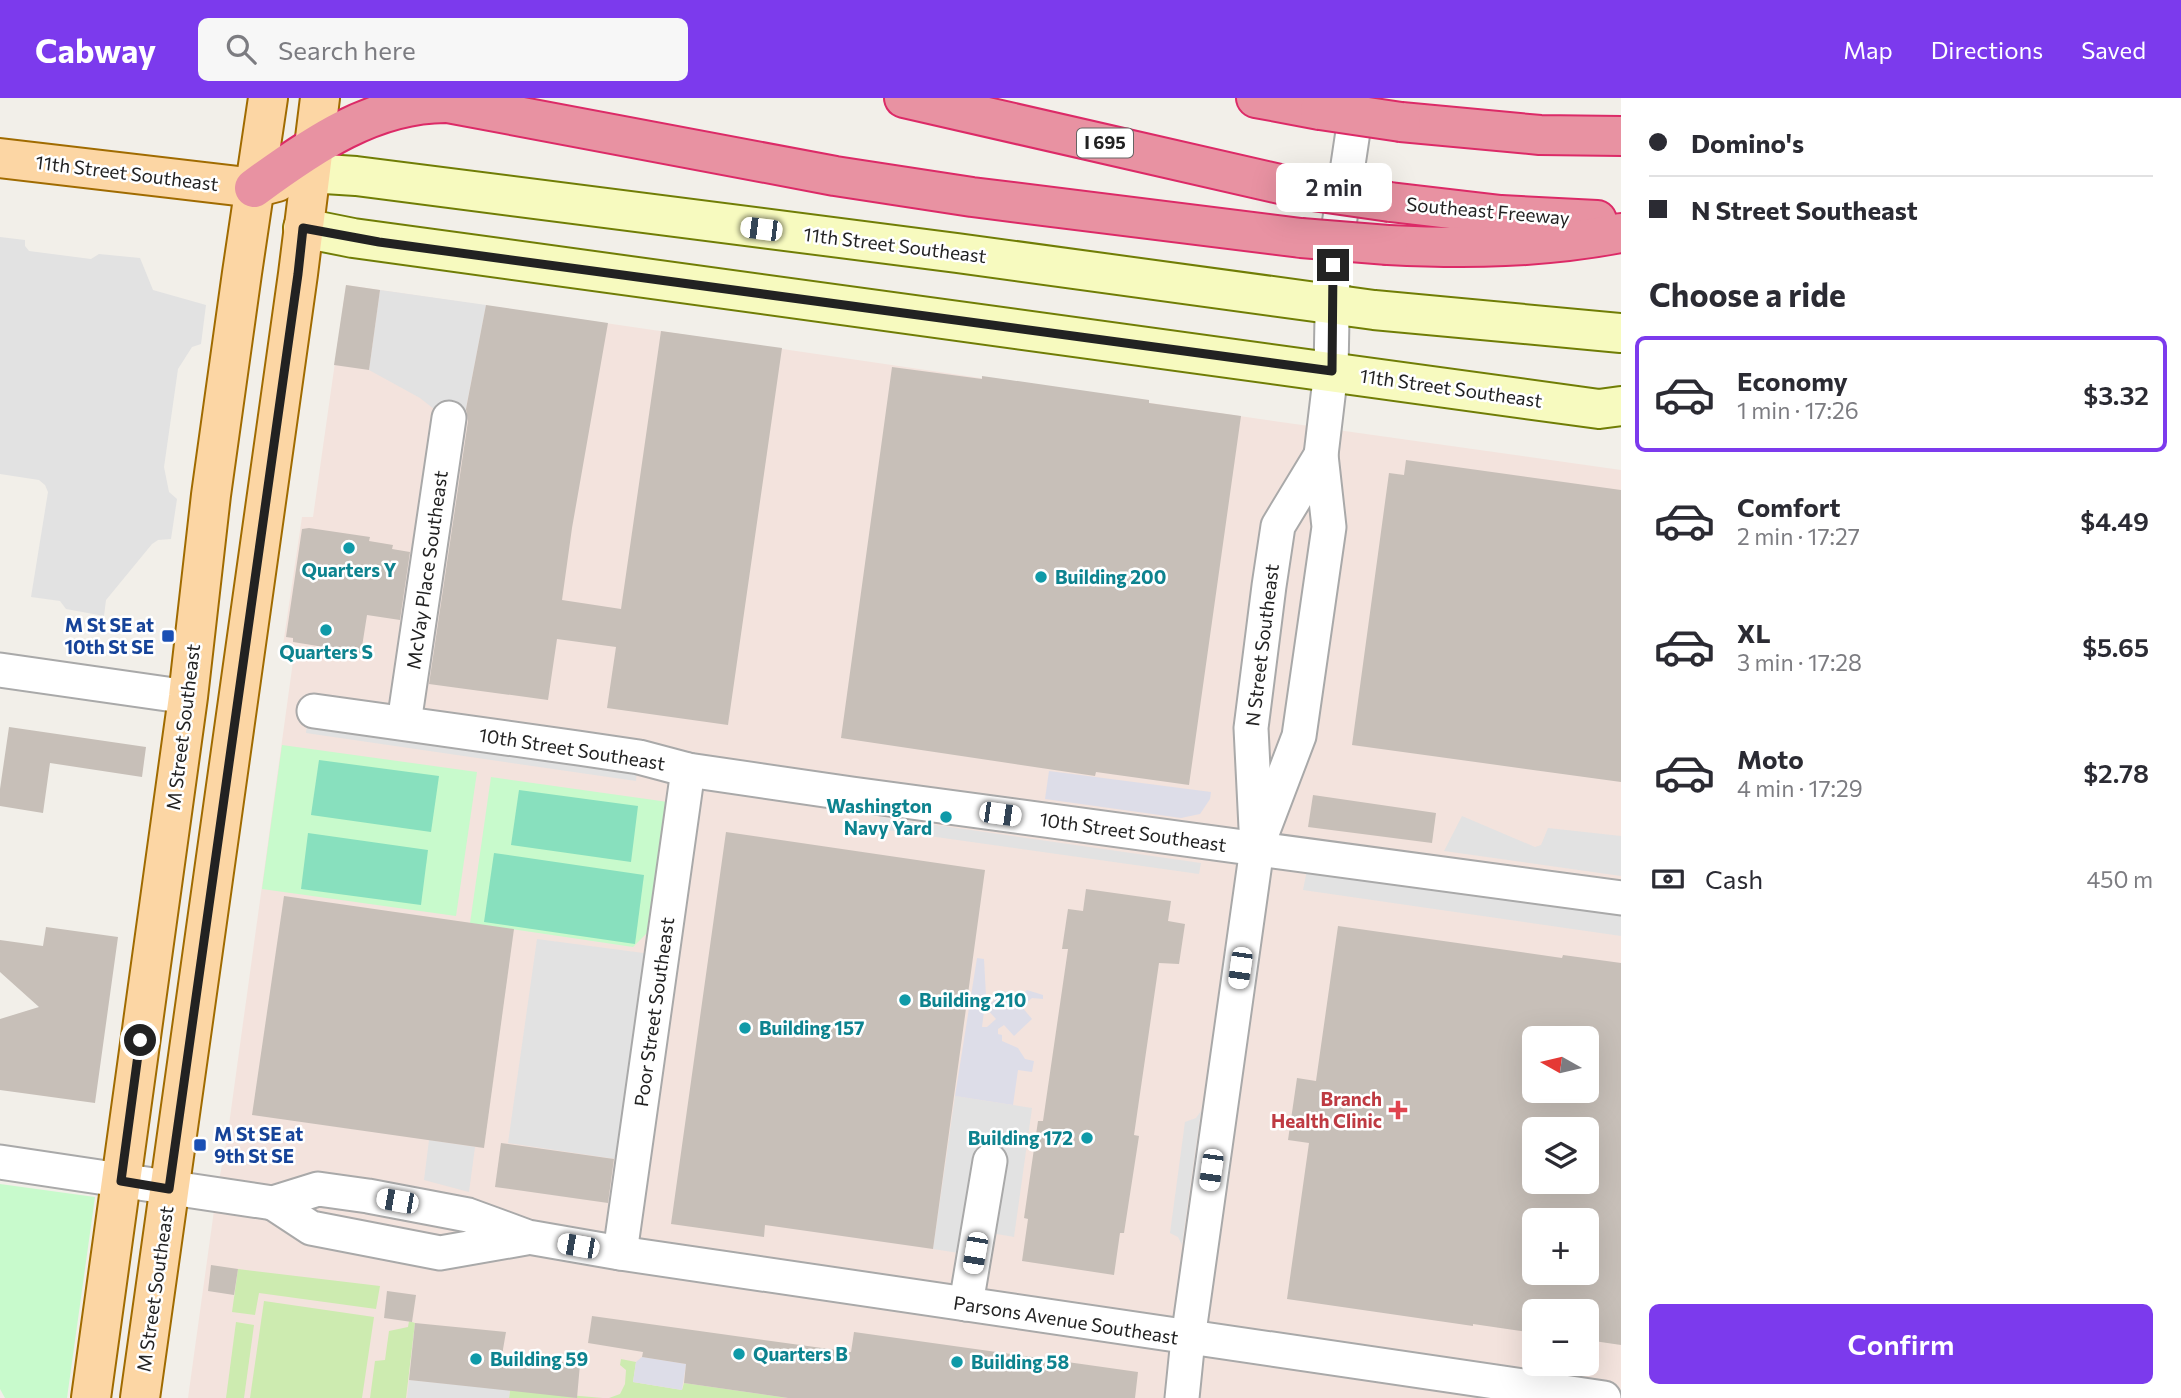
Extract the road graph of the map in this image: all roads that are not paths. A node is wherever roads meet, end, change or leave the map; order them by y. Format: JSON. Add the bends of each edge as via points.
{"nodes":[{"id":1,"x":268,"y":98,"type":"edge"},
{"id":2,"x":320,"y":98,"type":"edge"},
{"id":3,"x":904,"y":98,"type":"edge"},
{"id":4,"x":1256,"y":98,"type":"edge"},
{"id":5,"x":1358,"y":98,"type":"edge"},
{"id":6,"x":1621,"y":136,"type":"edge"},
{"id":7,"x":0,"y":158,"type":"edge"},
{"id":8,"x":311,"y":159,"type":"junction"},
{"id":9,"x":254,"y":188,"type":"junction"},
{"id":10,"x":1621,"y":220,"type":"edge"},
{"id":11,"x":303,"y":228,"type":"junction"},
{"id":12,"x":1621,"y":233,"type":"edge"},
{"id":13,"x":1332,"y":304,"type":"junction"},
{"id":14,"x":1621,"y":333,"type":"edge"},
{"id":15,"x":1332,"y":371,"type":"junction"},
{"id":16,"x":1614,"y":411,"type":"edge"},
{"id":17,"x":449,"y":418,"type":"dead end"},
{"id":18,"x":1321,"y":455,"type":"junction"},
{"id":19,"x":0,"y":670,"type":"edge"},
{"id":20,"x":188,"y":697,"type":"junction"},
{"id":21,"x":314,"y":711,"type":"dead end"},
{"id":22,"x":404,"y":723,"type":"junction"},
{"id":23,"x":688,"y":769,"type":"junction"},
{"id":24,"x":1256,"y":848,"type":"junction"},
{"id":25,"x":1621,"y":898,"type":"edge"},
{"id":26,"x":990,"y":1161,"type":"dead end"},
{"id":27,"x":0,"y":1162,"type":"edge"},
{"id":28,"x":121,"y":1181,"type":"junction"},
{"id":29,"x":169,"y":1189,"type":"junction"},
{"id":30,"x":273,"y":1203,"type":"junction"},
{"id":31,"x":528,"y":1237,"type":"junction"},
{"id":32,"x":620,"y":1254,"type":"junction"},
{"id":33,"x":966,"y":1304,"type":"junction"},
{"id":34,"x":1188,"y":1339,"type":"junction"},
{"id":35,"x":91,"y":1398,"type":"edge"},
{"id":36,"x":140,"y":1398,"type":"edge"},
{"id":37,"x":1182,"y":1398,"type":"edge"},
{"id":38,"x":1604,"y":1398,"type":"edge"}],
"edges":[{"from":1,"to":9,"type":"main road","name":"M Street Southeast"},
{"from":2,"to":8,"type":"main road","name":"M Street Southeast"},
{"from":3,"to":10,"type":"highway","name":"Southeast Freeway","number":"I 695","bridge":true,"via":[[1306,190],[1502,215]]},
{"from":4,"to":6,"type":"highway","bridge":true,"via":[[1401,122],[1540,135]]},
{"from":5,"to":13,"type":"street","name":"N Street Southeast","via":[[1333,265]]},
{"from":7,"to":9,"type":"main road","name":"11th Street Southeast"},
{"from":8,"to":9,"type":"highway"},
{"from":8,"to":11,"type":"main road","name":"M Street Southeast"},
{"from":8,"to":12,"type":"highway","bridge":true,"via":[[392,110],[448,103],[835,176],[1301,238],[1499,248]]},
{"from":8,"to":13,"type":"main road","name":"11th Street Southeast","via":[[356,176]]},
{"from":9,"to":11,"type":"main road","name":"11th Street Southeast"},
{"from":9,"to":20,"type":"main road","name":"M Street Southeast"},
{"from":11,"to":15,"type":"main road","name":"11th Street Southeast"},
{"from":11,"to":29,"type":"main road","name":"M Street Southeast"},
{"from":13,"to":14,"type":"main road","name":"11th Street Southeast"},
{"from":13,"to":15,"type":"street","name":"N Street Southeast"},
{"from":15,"to":16,"type":"main road","name":"11th Street Southeast"},
{"from":15,"to":18,"type":"street","name":"N Street Southeast"},
{"from":17,"to":22,"type":"street","name":"McVay Place Southeast"},
{"from":18,"to":24,"type":"street","name":"N Street Southeast","via":[[1329,527],[1299,736]]},
{"from":18,"to":24,"type":"street","name":"N Street Southeast","via":[[1278,526],[1251,728]]},
{"from":19,"to":20,"type":"street"},
{"from":20,"to":28,"type":"main road","name":"M Street Southeast"},
{"from":21,"to":22,"type":"street","name":"10th Street Southeast"},
{"from":22,"to":23,"type":"street","name":"10th Street Southeast","via":[[639,757]]},
{"from":23,"to":24,"type":"street","name":"10th Street Southeast"},
{"from":23,"to":32,"type":"street","name":"Poor Street Southeast"},
{"from":24,"to":25,"type":"street","name":"10th Street Southeast"},
{"from":24,"to":34,"type":"street","name":"N Street Southeast"},
{"from":26,"to":33,"type":"street"},
{"from":27,"to":28,"type":"street","name":"Parsons Avenue Southeast"},
{"from":28,"to":29,"type":"street","name":"Parsons Avenue Southeast"},
{"from":28,"to":35,"type":"main road","name":"M Street Southeast"},
{"from":29,"to":30,"type":"street","name":"Parsons Avenue Southeast"},
{"from":29,"to":36,"type":"main road","name":"M Street Southeast"},
{"from":30,"to":31,"type":"street","name":"Parsons Avenue Southeast","via":[[318,1189],[468,1215]]},
{"from":30,"to":31,"type":"street","name":"Parsons Avenue Southeast","via":[[311,1228],[440,1253]]},
{"from":31,"to":32,"type":"street","name":"Parsons Avenue Southeast"},
{"from":32,"to":33,"type":"street","name":"Parsons Avenue Southeast"},
{"from":33,"to":34,"type":"street","name":"Parsons Avenue Southeast"},
{"from":34,"to":37,"type":"street","name":"N Street Southeast"},
{"from":34,"to":38,"type":"street","name":"Parsons Avenue Southeast"}]}
